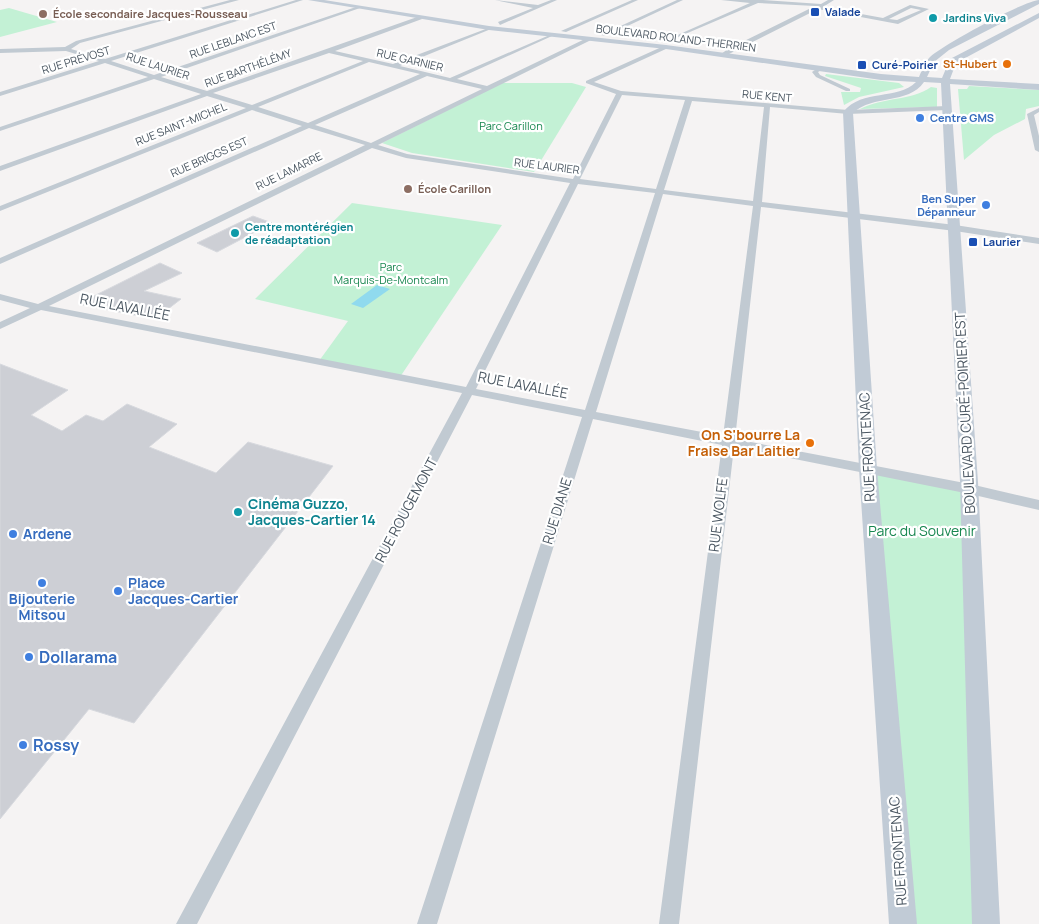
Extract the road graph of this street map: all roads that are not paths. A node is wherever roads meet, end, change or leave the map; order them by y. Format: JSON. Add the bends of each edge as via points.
{"nodes":[{"id":1,"x":237,"y":0,"type":"edge"},
{"id":2,"x":301,"y":0,"type":"edge"},
{"id":3,"x":311,"y":0,"type":"edge"},
{"id":4,"x":346,"y":0,"type":"edge"},
{"id":5,"x":497,"y":0,"type":"edge"},
{"id":6,"x":555,"y":0,"type":"edge"},
{"id":7,"x":636,"y":0,"type":"edge"},
{"id":8,"x":681,"y":0,"type":"edge"},
{"id":9,"x":723,"y":0,"type":"edge"},
{"id":10,"x":741,"y":0,"type":"edge"},
{"id":11,"x":832,"y":0,"type":"edge"},
{"id":12,"x":750,"y":1,"type":"junction"},
{"id":13,"x":759,"y":1,"type":"edge"},
{"id":14,"x":1039,"y":1,"type":"edge"},
{"id":15,"x":819,"y":6,"type":"junction"},
{"id":16,"x":538,"y":7,"type":"junction"},
{"id":17,"x":358,"y":8,"type":"junction"},
{"id":18,"x":1039,"y":14,"type":"edge"},
{"id":19,"x":420,"y":18,"type":"junction"},
{"id":20,"x":882,"y":20,"type":"junction"},
{"id":21,"x":500,"y":23,"type":"junction"},
{"id":22,"x":488,"y":28,"type":"junction"},
{"id":23,"x":564,"y":31,"type":"junction"},
{"id":24,"x":550,"y":35,"type":"junction"},
{"id":25,"x":604,"y":35,"type":"junction"},
{"id":26,"x":589,"y":39,"type":"junction"},
{"id":27,"x":666,"y":45,"type":"junction"},
{"id":28,"x":66,"y":49,"type":"junction"},
{"id":29,"x":1,"y":51,"type":"edge"},
{"id":30,"x":329,"y":51,"type":"junction"},
{"id":31,"x":726,"y":52,"type":"junction"},
{"id":32,"x":0,"y":60,"type":"edge"},
{"id":33,"x":370,"y":60,"type":"junction"},
{"id":34,"x":106,"y":61,"type":"junction"},
{"id":35,"x":394,"y":66,"type":"junction"},
{"id":36,"x":820,"y":69,"type":"junction"},
{"id":37,"x":426,"y":74,"type":"junction"},
{"id":38,"x":154,"y":77,"type":"junction"},
{"id":39,"x":924,"y":77,"type":"junction"},
{"id":40,"x":947,"y":78,"type":"junction"},
{"id":41,"x":1039,"y":78,"type":"edge"},
{"id":42,"x":450,"y":80,"type":"junction"},
{"id":43,"x":1039,"y":87,"type":"edge"},
{"id":44,"x":486,"y":88,"type":"junction"},
{"id":45,"x":848,"y":90,"type":"dead end"},
{"id":46,"x":620,"y":93,"type":"junction"},
{"id":47,"x":0,"y":94,"type":"edge"},
{"id":48,"x":207,"y":94,"type":"junction"},
{"id":49,"x":689,"y":99,"type":"junction"},
{"id":50,"x":767,"y":106,"type":"junction"},
{"id":51,"x":252,"y":108,"type":"junction"},
{"id":52,"x":947,"y":108,"type":"junction"},
{"id":53,"x":1039,"y":110,"type":"edge"},
{"id":54,"x":848,"y":112,"type":"junction"},
{"id":55,"x":308,"y":126,"type":"junction"},
{"id":56,"x":0,"y":129,"type":"edge"},
{"id":57,"x":369,"y":146,"type":"junction"},
{"id":58,"x":1039,"y":150,"type":"edge"},
{"id":59,"x":0,"y":169,"type":"edge"},
{"id":60,"x":575,"y":181,"type":"junction"},
{"id":61,"x":660,"y":192,"type":"junction"},
{"id":62,"x":757,"y":204,"type":"junction"},
{"id":63,"x":0,"y":209,"type":"edge"},
{"id":64,"x":855,"y":216,"type":"junction"},
{"id":65,"x":955,"y":228,"type":"junction"},
{"id":66,"x":1039,"y":241,"type":"edge"},
{"id":67,"x":0,"y":261,"type":"edge"},
{"id":68,"x":0,"y":297,"type":"edge"},
{"id":69,"x":40,"y":307,"type":"junction"},
{"id":70,"x":0,"y":326,"type":"edge"},
{"id":71,"x":469,"y":391,"type":"junction"},
{"id":72,"x":588,"y":414,"type":"junction"},
{"id":73,"x":727,"y":441,"type":"junction"},
{"id":74,"x":868,"y":469,"type":"junction"},
{"id":75,"x":970,"y":489,"type":"junction"},
{"id":76,"x":1039,"y":505,"type":"edge"},
{"id":77,"x":186,"y":924,"type":"edge"},
{"id":78,"x":427,"y":924,"type":"edge"},
{"id":79,"x":669,"y":924,"type":"edge"},
{"id":80,"x":903,"y":924,"type":"edge"},
{"id":81,"x":986,"y":924,"type":"edge"}],
"edges":[{"from":1,"to":28,"type":"street","via":[[204,6],[78,42]]},
{"from":2,"to":34,"type":"street","name":"RUE PRÉVOST"},
{"from":3,"to":17,"type":"main road","name":"BOULEVARD ROLAND-THERRIEN"},
{"from":4,"to":21,"type":"main road","name":"BOULEVARD ROLAND-THERRIEN"},
{"from":5,"to":16,"type":"street"},
{"from":6,"to":16,"type":"street"},
{"from":7,"to":23,"type":"street"},
{"from":8,"to":25,"type":"street"},
{"from":9,"to":12,"type":"street"},
{"from":10,"to":12,"type":"street"},
{"from":11,"to":15,"type":"street"},
{"from":12,"to":13,"type":"street"},
{"from":13,"to":15,"type":"street"},
{"from":13,"to":27,"type":"street"},
{"from":14,"to":39,"type":"main road","via":[[948,48],[932,59]]},
{"from":15,"to":20,"type":"street"},
{"from":15,"to":31,"type":"street"},
{"from":16,"to":21,"type":"street"},
{"from":17,"to":19,"type":"main road","name":"BOULEVARD ROLAND-THERRIEN"},
{"from":17,"to":38,"type":"street","name":"RUE LEBLANC EST"},
{"from":18,"to":40,"type":"main road","via":[[953,61]]},
{"from":19,"to":22,"type":"main road","name":"BOULEVARD ROLAND-THERRIEN"},
{"from":19,"to":30,"type":"street","name":"RUE BARTHÉLÉMY"},
{"from":20,"to":20,"type":"street","via":[[898,22],[926,9],[910,6]]},
{"from":21,"to":23,"type":"main road","name":"BOULEVARD ROLAND-THERRIEN"},
{"from":22,"to":24,"type":"main road","name":"BOULEVARD ROLAND-THERRIEN"},
{"from":22,"to":35,"type":"street"},
{"from":23,"to":25,"type":"main road","name":"BOULEVARD ROLAND-THERRIEN"},
{"from":24,"to":26,"type":"main road","name":"BOULEVARD ROLAND-THERRIEN"},
{"from":24,"to":42,"type":"street"},
{"from":25,"to":27,"type":"main road","name":"BOULEVARD ROLAND-THERRIEN"},
{"from":26,"to":27,"type":"main road","name":"BOULEVARD ROLAND-THERRIEN"},
{"from":26,"to":44,"type":"street","name":"RUE LAMARRE"},
{"from":27,"to":31,"type":"main road","name":"BOULEVARD ROLAND-THERRIEN"},
{"from":27,"to":46,"type":"street","name":"RUE KENT","via":[[588,82]]},
{"from":28,"to":29,"type":"street"},
{"from":28,"to":34,"type":"street","name":"RUE LAURIER"},
{"from":29,"to":32,"type":"street"},
{"from":30,"to":33,"type":"street","name":"RUE GARNIER"},
{"from":30,"to":48,"type":"street","name":"RUE BARTHÉLÉMY","via":[[318,52]]},
{"from":31,"to":36,"type":"main road","name":"BOULEVARD ROLAND-THERRIEN"},
{"from":31,"to":39,"type":"main road","name":"BOULEVARD ROLAND-THERRIEN"},
{"from":33,"to":35,"type":"street","name":"RUE GARNIER"},
{"from":33,"to":51,"type":"street","name":"RUE SAINT-MICHEL"},
{"from":34,"to":38,"type":"street","name":"RUE LAURIER"},
{"from":34,"to":47,"type":"street","name":"RUE PRÉVOST"},
{"from":35,"to":37,"type":"street","name":"RUE GARNIER"},
{"from":36,"to":39,"type":"main road","name":"BOULEVARD ROLAND-THERRIEN"},
{"from":36,"to":45,"type":"street","via":[[816,72],[818,76]]},
{"from":37,"to":42,"type":"street","name":"RUE GARNIER"},
{"from":37,"to":55,"type":"street","name":"RUE BRIGGS EST"},
{"from":38,"to":48,"type":"street","name":"RUE LAURIER"},
{"from":38,"to":56,"type":"street","name":"RUE LEBLANC EST"},
{"from":39,"to":40,"type":"main road","name":"BOULEVARD ROLAND-THERRIEN"},
{"from":39,"to":54,"type":"main road","via":[[912,90],[864,100]]},
{"from":40,"to":41,"type":"main road","name":"BOULEVARD ROLAND-THERRIEN"},
{"from":40,"to":43,"type":"main road","name":"BOULEVARD ROLAND-THERRIEN"},
{"from":40,"to":52,"type":"main road","name":"BOULEVARD CURÉ-POIRIER EST"},
{"from":42,"to":44,"type":"street","name":"RUE GARNIER"},
{"from":44,"to":57,"type":"street","name":"RUE LAMARRE"},
{"from":46,"to":49,"type":"street","name":"RUE KENT"},
{"from":46,"to":60,"type":"street","name":"RUE ROUGEMONT"},
{"from":48,"to":51,"type":"street","name":"RUE LAURIER"},
{"from":48,"to":59,"type":"street","name":"RUE BARTHÉLÉMY"},
{"from":49,"to":50,"type":"street","name":"RUE KENT"},
{"from":49,"to":61,"type":"street","name":"RUE DIANE"},
{"from":50,"to":54,"type":"street","name":"RUE KENT"},
{"from":50,"to":62,"type":"street","name":"RUE WOLFE"},
{"from":51,"to":55,"type":"street","name":"RUE LAURIER"},
{"from":51,"to":63,"type":"street","name":"RUE SAINT-MICHEL"},
{"from":52,"to":54,"type":"street","name":"RUE KENT"},
{"from":52,"to":65,"type":"main road","name":"BOULEVARD CURÉ-POIRIER EST"},
{"from":53,"to":58,"type":"street","via":[[1030,114]]},
{"from":54,"to":64,"type":"main road","name":"RUE FRONTENAC"},
{"from":55,"to":57,"type":"street","name":"RUE LAURIER"},
{"from":55,"to":67,"type":"street","name":"RUE BRIGGS EST"},
{"from":57,"to":60,"type":"street","name":"RUE LAURIER","via":[[470,167]]},
{"from":57,"to":69,"type":"street","name":"RUE LAMARRE"},
{"from":60,"to":61,"type":"street","name":"RUE LAURIER"},
{"from":60,"to":71,"type":"street","name":"RUE ROUGEMONT"},
{"from":61,"to":62,"type":"street","name":"RUE LAURIER"},
{"from":61,"to":72,"type":"street","name":"RUE DIANE"},
{"from":62,"to":64,"type":"street","name":"RUE LAURIER"},
{"from":62,"to":73,"type":"street","name":"RUE WOLFE"},
{"from":64,"to":65,"type":"street","name":"RUE LAURIER"},
{"from":64,"to":74,"type":"main road","name":"RUE FRONTENAC"},
{"from":65,"to":66,"type":"street","name":"RUE LAURIER"},
{"from":65,"to":75,"type":"main road","name":"BOULEVARD CURÉ-POIRIER EST"},
{"from":68,"to":69,"type":"street","name":"RUE LAVALLÉE"},
{"from":69,"to":70,"type":"street","name":"RUE LAMARRE"},
{"from":69,"to":71,"type":"street","name":"RUE LAVALLÉE"},
{"from":71,"to":72,"type":"street","name":"RUE LAVALLÉE"},
{"from":71,"to":77,"type":"street","name":"RUE ROUGEMONT"},
{"from":72,"to":73,"type":"street","name":"RUE LAVALLÉE"},
{"from":72,"to":78,"type":"street","name":"RUE DIANE"},
{"from":73,"to":74,"type":"street","name":"RUE LAVALLÉE"},
{"from":73,"to":79,"type":"street","name":"RUE WOLFE"},
{"from":74,"to":75,"type":"street","name":"RUE LAVALLÉE"},
{"from":74,"to":80,"type":"main road","name":"RUE FRONTENAC"},
{"from":75,"to":76,"type":"street","name":"RUE LAVALLÉE"},
{"from":75,"to":81,"type":"main road","name":"BOULEVARD CURÉ-POIRIER EST"}]}
